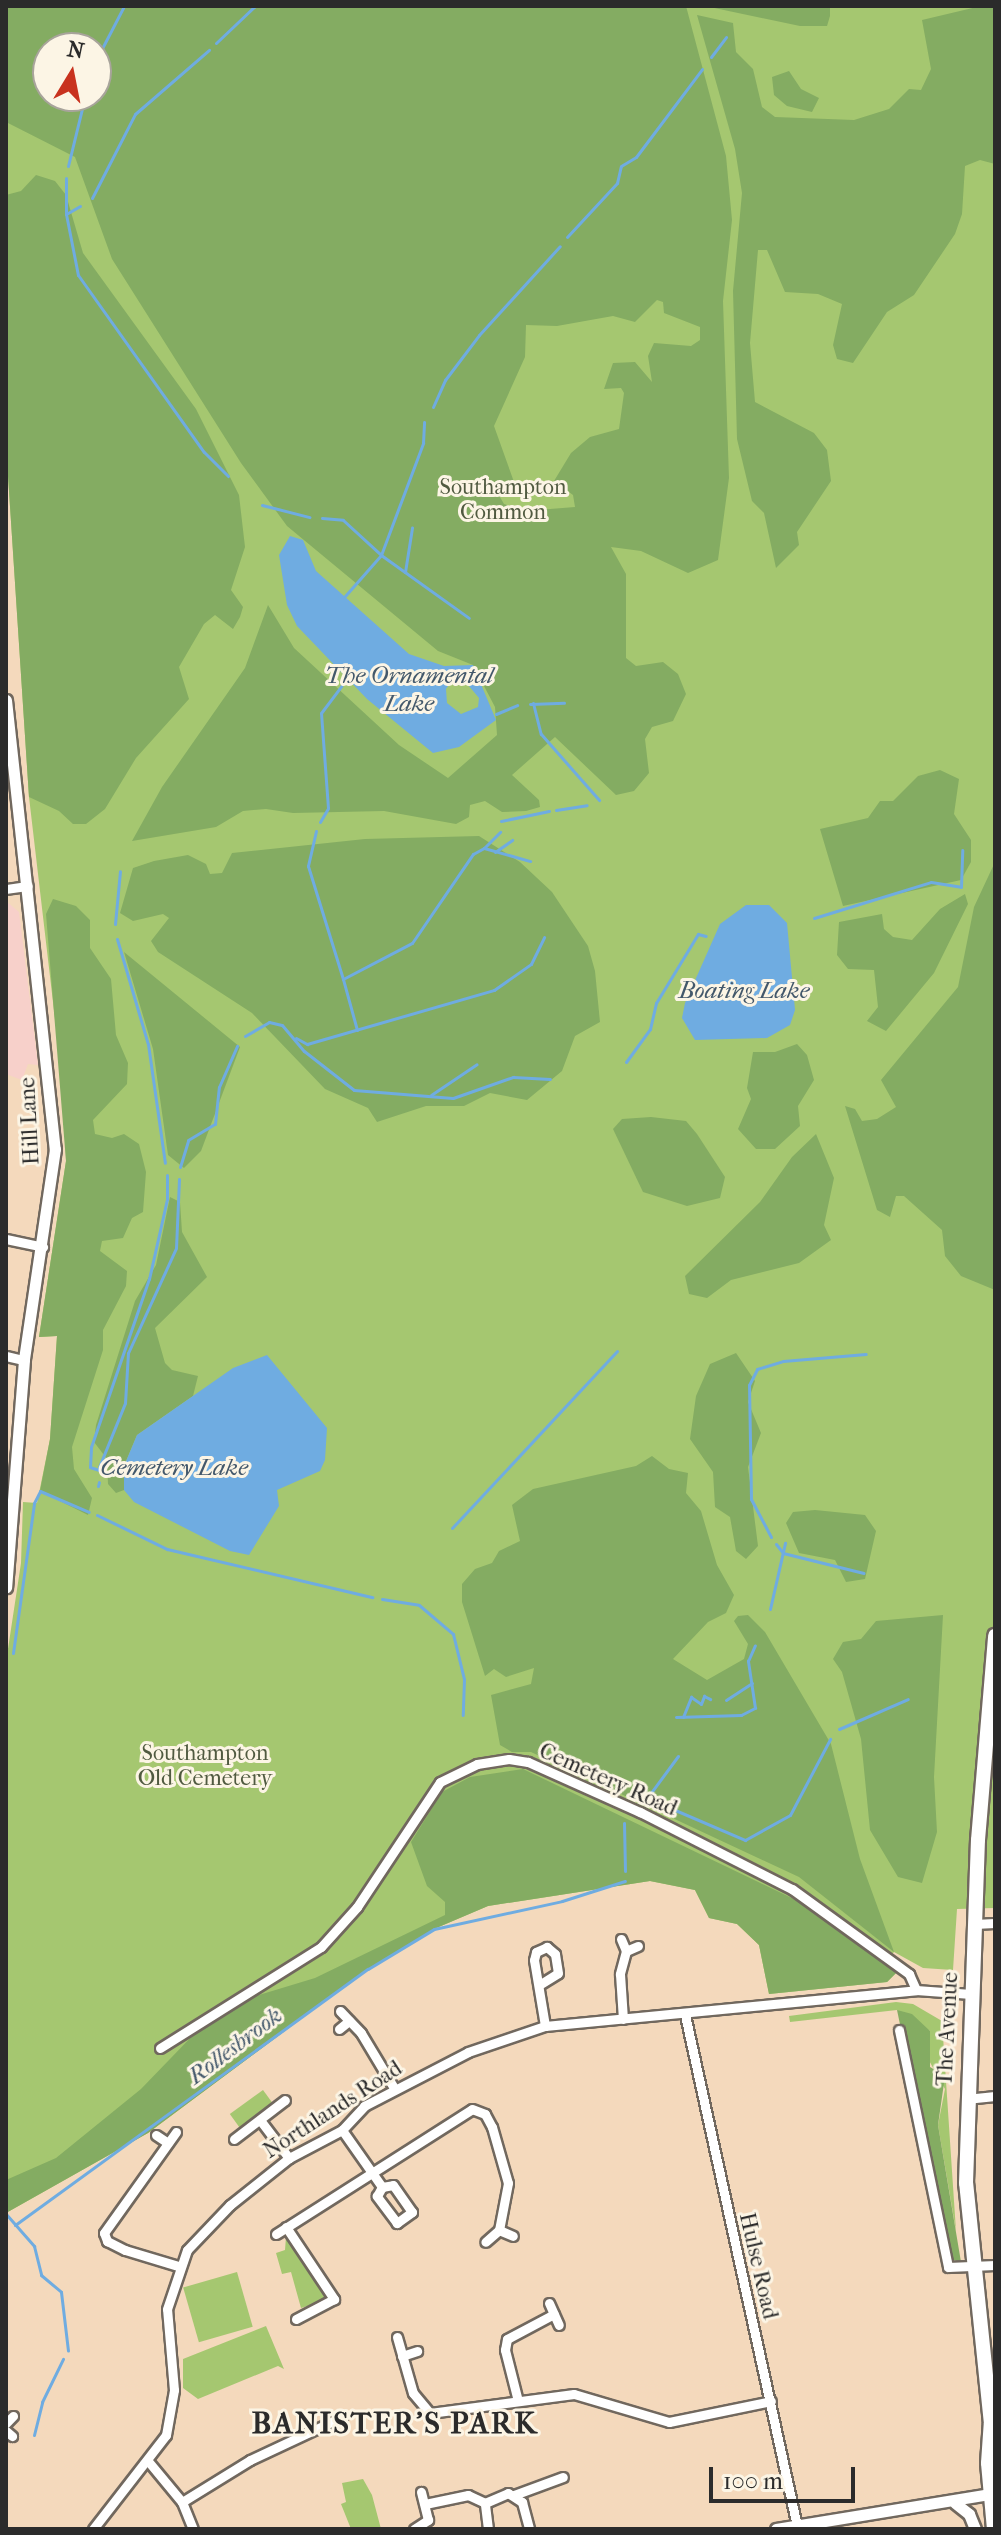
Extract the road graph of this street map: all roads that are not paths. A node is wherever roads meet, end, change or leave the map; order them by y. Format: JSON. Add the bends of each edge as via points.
{"nodes":[{"id":1,"x":6,"y":700,"type":"edge"},
{"id":2,"x":28,"y":886,"type":"junction"},
{"id":3,"x":6,"y":889,"type":"edge"},
{"id":4,"x":6,"y":1239,"type":"edge"},
{"id":5,"x":43,"y":1247,"type":"junction"},
{"id":6,"x":6,"y":1356,"type":"edge"},
{"id":7,"x":24,"y":1360,"type":"junction"},
{"id":8,"x":10,"y":1468,"type":"edge"},
{"id":9,"x":6,"y":1587,"type":"edge"},
{"id":10,"x":995,"y":1636,"type":"edge"},
{"id":11,"x":990,"y":1723,"type":"edge"},
{"id":12,"x":995,"y":1923,"type":"edge"},
{"id":13,"x":974,"y":1924,"type":"junction"},
{"id":14,"x":621,"y":1939,"type":"dead end"},
{"id":15,"x":638,"y":1946,"type":"dead end"},
{"id":16,"x":626,"y":1951,"type":"junction"},
{"id":17,"x":539,"y":1985,"type":"dead end"},
{"id":18,"x":916,"y":1990,"type":"junction"},
{"id":19,"x":971,"y":1994,"type":"junction"},
{"id":20,"x":340,"y":2011,"type":"dead end"},
{"id":21,"x":685,"y":2015,"type":"junction"},
{"id":22,"x":623,"y":2019,"type":"junction"},
{"id":23,"x":349,"y":2021,"type":"junction"},
{"id":24,"x":545,"y":2026,"type":"junction"},
{"id":25,"x":339,"y":2029,"type":"dead end"},
{"id":26,"x":899,"y":2030,"type":"dead end"},
{"id":27,"x":160,"y":2048,"type":"dead end"},
{"id":28,"x":394,"y":2088,"type":"junction"},
{"id":29,"x":995,"y":2096,"type":"edge"},
{"id":30,"x":966,"y":2099,"type":"junction"},
{"id":31,"x":285,"y":2100,"type":"dead end"},
{"id":32,"x":260,"y":2120,"type":"junction"},
{"id":33,"x":342,"y":2130,"type":"junction"},
{"id":34,"x":176,"y":2132,"type":"dead end"},
{"id":35,"x":156,"y":2135,"type":"dead end"},
{"id":36,"x":234,"y":2139,"type":"dead end"},
{"id":37,"x":168,"y":2143,"type":"junction"},
{"id":38,"x":289,"y":2158,"type":"junction"},
{"id":39,"x":372,"y":2172,"type":"junction"},
{"id":40,"x":382,"y":2187,"type":"dead end"},
{"id":41,"x":286,"y":2227,"type":"junction"},
{"id":42,"x":499,"y":2230,"type":"junction"},
{"id":43,"x":276,"y":2234,"type":"dead end"},
{"id":44,"x":513,"y":2236,"type":"dead end"},
{"id":45,"x":485,"y":2242,"type":"dead end"},
{"id":46,"x":995,"y":2265,"type":"edge"},
{"id":47,"x":178,"y":2266,"type":"junction"},
{"id":48,"x":974,"y":2267,"type":"junction"},
{"id":49,"x":549,"y":2303,"type":"dead end"},
{"id":50,"x":554,"y":2314,"type":"junction"},
{"id":51,"x":296,"y":2319,"type":"dead end"},
{"id":52,"x":559,"y":2325,"type":"dead end"},
{"id":53,"x":397,"y":2337,"type":"dead end"},
{"id":54,"x":417,"y":2351,"type":"dead end"},
{"id":55,"x":402,"y":2356,"type":"junction"},
{"id":56,"x":518,"y":2401,"type":"junction"},
{"id":57,"x":771,"y":2401,"type":"junction"},
{"id":58,"x":342,"y":2417,"type":"dead end"},
{"id":59,"x":993,"y":2429,"type":"edge"},
{"id":60,"x":148,"y":2461,"type":"junction"},
{"id":61,"x":563,"y":2477,"type":"dead end"},
{"id":62,"x":421,"y":2492,"type":"dead end"},
{"id":63,"x":993,"y":2494,"type":"edge"},
{"id":64,"x":514,"y":2495,"type":"junction"},
{"id":65,"x":182,"y":2502,"type":"junction"},
{"id":66,"x":485,"y":2503,"type":"junction"},
{"id":67,"x":955,"y":2503,"type":"junction"},
{"id":68,"x":425,"y":2504,"type":"junction"},
{"id":69,"x":797,"y":2526,"type":"junction"},
{"id":70,"x":93,"y":2529,"type":"edge"},
{"id":71,"x":193,"y":2529,"type":"edge"},
{"id":72,"x":414,"y":2529,"type":"edge"},
{"id":73,"x":488,"y":2529,"type":"edge"},
{"id":74,"x":529,"y":2529,"type":"edge"},
{"id":75,"x":776,"y":2529,"type":"edge"},
{"id":76,"x":975,"y":2529,"type":"edge"},
{"id":77,"x":994,"y":2529,"type":"edge"}],
"edges":[{"from":1,"to":2,"type":"street","name":"Hill Lane"},
{"from":2,"to":3,"type":"street"},
{"from":2,"to":5,"type":"street","name":"Hill Lane","via":[[55,1140]]},
{"from":4,"to":5,"type":"street"},
{"from":5,"to":7,"type":"street","name":"Hill Lane"},
{"from":6,"to":7,"type":"street"},
{"from":7,"to":8,"type":"street","name":"Hill Lane"},
{"from":8,"to":9,"type":"street","name":"Hill Lane"},
{"from":10,"to":11,"type":"main road","name":"The Avenue"},
{"from":11,"to":13,"type":"main road","name":"The Avenue"},
{"from":12,"to":13,"type":"street"},
{"from":13,"to":19,"type":"main road","name":"The Avenue"},
{"from":14,"to":16,"type":"street"},
{"from":15,"to":16,"type":"street"},
{"from":16,"to":22,"type":"street","via":[[620,1974]]},
{"from":17,"to":24,"type":"street"},
{"from":18,"to":19,"type":"street","name":"Northlands Road"},
{"from":18,"to":21,"type":"street","name":"Northlands Road"},
{"from":18,"to":27,"type":"street","name":"Cemetery Road","via":[[909,1974],[792,1889],[640,1812],[528,1762],[509,1759],[477,1764],[440,1782],[357,1907],[321,1947]]},
{"from":19,"to":30,"type":"main road","name":"The Avenue"},
{"from":20,"to":23,"type":"street"},
{"from":21,"to":22,"type":"street","name":"Northlands Road"},
{"from":21,"to":57,"type":"street","name":"Hulse Road"},
{"from":22,"to":24,"type":"street","name":"Northlands Road"},
{"from":23,"to":25,"type":"street"},
{"from":23,"to":28,"type":"street"},
{"from":24,"to":28,"type":"street","name":"Northlands Road","via":[[468,2052]]},
{"from":26,"to":48,"type":"street","via":[[948,2267]]},
{"from":28,"to":33,"type":"street","name":"Northlands Road","via":[[356,2112]]},
{"from":29,"to":30,"type":"street"},
{"from":30,"to":48,"type":"main road","name":"The Avenue"},
{"from":31,"to":32,"type":"street"},
{"from":32,"to":36,"type":"street"},
{"from":32,"to":38,"type":"street"},
{"from":33,"to":38,"type":"street","name":"Northlands Road"},
{"from":33,"to":39,"type":"street"},
{"from":34,"to":37,"type":"street"},
{"from":35,"to":37,"type":"street"},
{"from":37,"to":47,"type":"street","via":[[104,2233],[107,2241],[125,2250]]},
{"from":38,"to":47,"type":"street","name":"Northlands Road","via":[[198,2234]]},
{"from":39,"to":40,"type":"street"},
{"from":39,"to":41,"type":"street"},
{"from":39,"to":42,"type":"street","via":[[445,2121],[477,2109],[492,2127],[505,2165],[506,2204]]},
{"from":41,"to":43,"type":"street"},
{"from":41,"to":51,"type":"street","via":[[339,2299]]},
{"from":42,"to":44,"type":"street"},
{"from":42,"to":45,"type":"street"},
{"from":46,"to":48,"type":"street"},
{"from":47,"to":60,"type":"street","name":"Northlands Road","via":[[167,2309],[174,2390],[170,2418]]},
{"from":48,"to":59,"type":"main road","name":"The Avenue"},
{"from":49,"to":50,"type":"street"},
{"from":50,"to":52,"type":"street"},
{"from":50,"to":56,"type":"street","via":[[507,2339]]},
{"from":53,"to":55,"type":"street"},
{"from":54,"to":55,"type":"street"},
{"from":55,"to":56,"type":"street","via":[[418,2404],[430,2413]]},
{"from":56,"to":57,"type":"street","via":[[574,2394],[669,2422]]},
{"from":57,"to":69,"type":"street","name":"Hulse Road"},
{"from":58,"to":65,"type":"street","via":[[250,2460]]},
{"from":59,"to":63,"type":"main road","name":"The Avenue"},
{"from":60,"to":65,"type":"street"},
{"from":60,"to":70,"type":"street","name":"Northlands Road"},
{"from":61,"to":64,"type":"street"},
{"from":62,"to":68,"type":"street"},
{"from":63,"to":67,"type":"street"},
{"from":63,"to":77,"type":"main road","name":"The Avenue"},
{"from":64,"to":66,"type":"street"},
{"from":64,"to":74,"type":"street"},
{"from":65,"to":71,"type":"street"},
{"from":66,"to":68,"type":"street","via":[[468,2495]]},
{"from":66,"to":73,"type":"street"},
{"from":67,"to":69,"type":"street"},
{"from":67,"to":76,"type":"street","via":[[968,2512]]},
{"from":68,"to":72,"type":"street","via":[[428,2520]]},
{"from":69,"to":75,"type":"street"}]}
